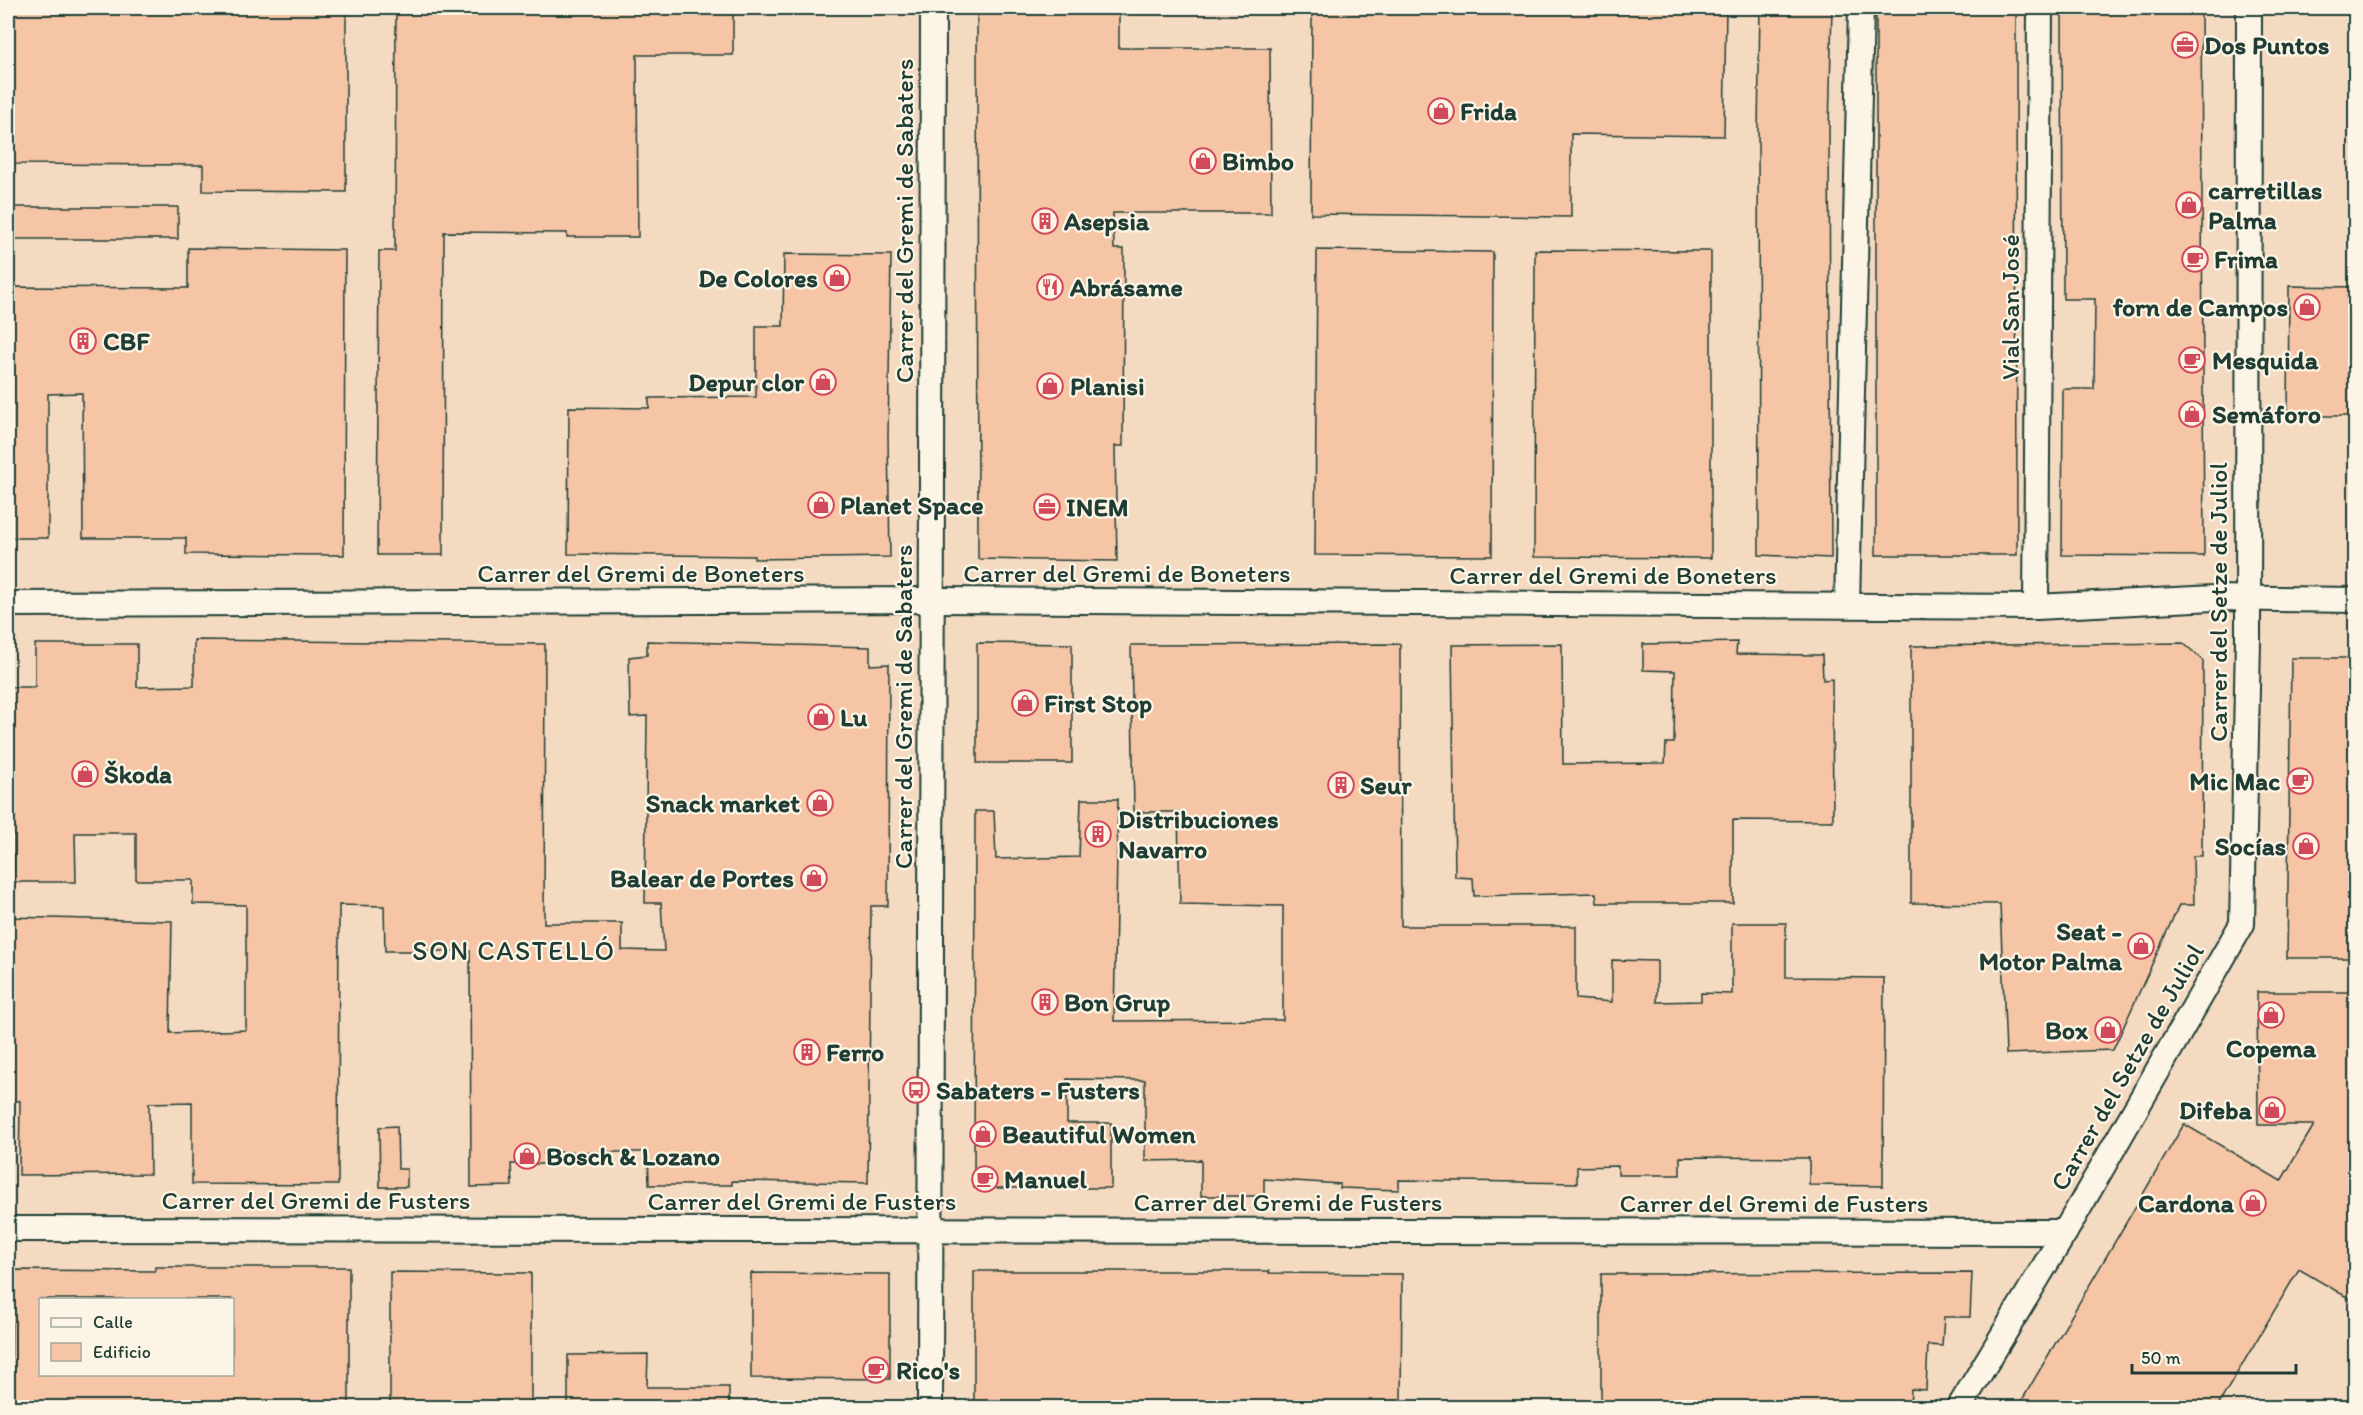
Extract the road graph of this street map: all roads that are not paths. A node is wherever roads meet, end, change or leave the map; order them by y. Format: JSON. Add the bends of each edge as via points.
{"nodes":[{"id":1,"x":933,"y":8,"type":"edge"},
{"id":2,"x":1861,"y":8,"type":"edge"},
{"id":3,"x":2040,"y":8,"type":"edge"},
{"id":4,"x":2249,"y":8,"type":"edge"},
{"id":5,"x":2247,"y":599,"type":"junction"},
{"id":6,"x":932,"y":600,"type":"junction"},
{"id":7,"x":2355,"y":600,"type":"edge"},
{"id":8,"x":8,"y":604,"type":"edge"},
{"id":9,"x":1847,"y":604,"type":"junction"},
{"id":10,"x":2036,"y":607,"type":"junction"},
{"id":11,"x":8,"y":1229,"type":"edge"},
{"id":12,"x":930,"y":1230,"type":"junction"},
{"id":13,"x":2065,"y":1232,"type":"junction"},
{"id":14,"x":930,"y":1407,"type":"edge"},
{"id":15,"x":1959,"y":1407,"type":"edge"}],
"edges":[{"from":1,"to":6,"type":"street","name":"Carrer del Gremi de Sabaters"},
{"from":2,"to":9,"type":"street"},
{"from":3,"to":10,"type":"street","name":"Vial San José"},
{"from":4,"to":5,"type":"street","name":"Carrer del Setze de Juliol"},
{"from":5,"to":7,"type":"street","name":"Carrer del Gremi de Boneters"},
{"from":5,"to":10,"type":"street","name":"Carrer del Gremi de Boneters"},
{"from":5,"to":13,"type":"street","name":"Carrer del Setze de Juliol","via":[[2242,924]]},
{"from":6,"to":8,"type":"street","name":"Carrer del Gremi de Boneters"},
{"from":6,"to":9,"type":"street","name":"Carrer del Gremi de Boneters"},
{"from":6,"to":12,"type":"street","name":"Carrer del Gremi de Sabaters"},
{"from":9,"to":10,"type":"street","name":"Carrer del Gremi de Boneters"},
{"from":11,"to":12,"type":"street","name":"Carrer del Gremi de Fusters"},
{"from":12,"to":13,"type":"street","name":"Carrer del Gremi de Fusters"},
{"from":12,"to":14,"type":"street","name":"Carrer del Gremi de Sabaters"},
{"from":13,"to":15,"type":"street","name":"Carrer del Setze de Juliol"}]}
